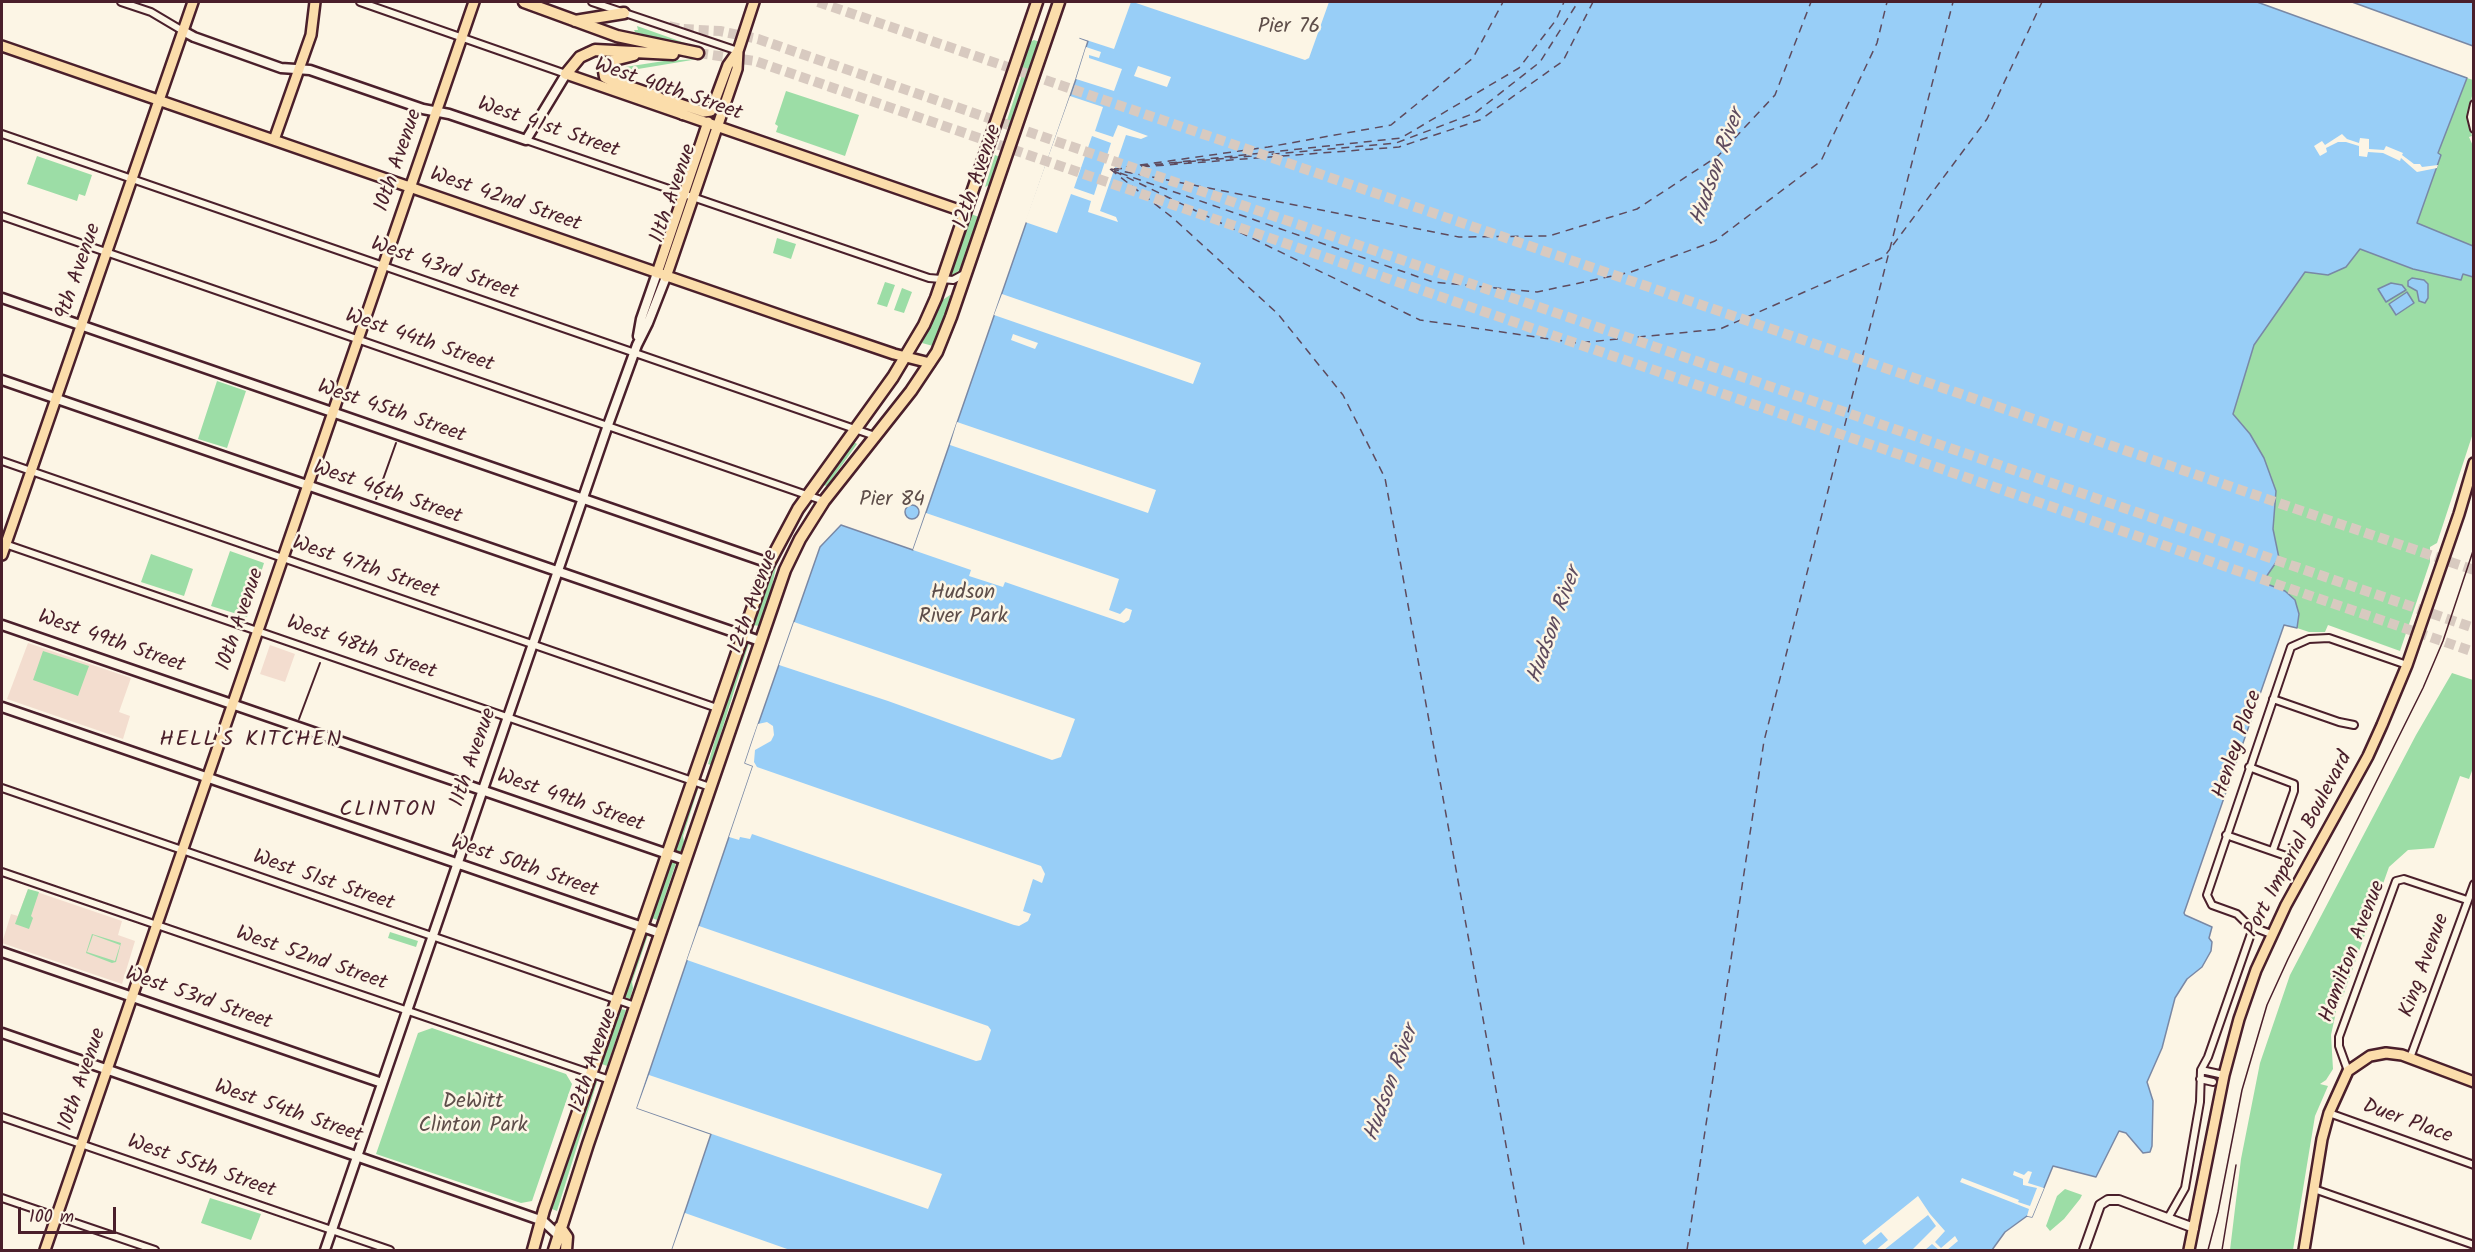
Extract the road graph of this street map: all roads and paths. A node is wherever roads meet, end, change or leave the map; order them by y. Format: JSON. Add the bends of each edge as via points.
{"nodes":[{"id":1,"x":121,"y":2,"type":"edge"},
{"id":2,"x":193,"y":2,"type":"edge"},
{"id":3,"x":315,"y":2,"type":"edge"},
{"id":4,"x":360,"y":2,"type":"edge"},
{"id":5,"x":474,"y":2,"type":"edge"},
{"id":6,"x":524,"y":2,"type":"edge"},
{"id":7,"x":592,"y":2,"type":"edge"},
{"id":8,"x":754,"y":2,"type":"edge"},
{"id":9,"x":1059,"y":2,"type":"edge"},
{"id":10,"x":1037,"y":3,"type":"edge"},
{"id":11,"x":624,"y":13,"type":"junction"},
{"id":12,"x":1053,"y":19,"type":"junction"},
{"id":13,"x":572,"y":21,"type":"junction"},
{"id":14,"x":183,"y":31,"type":"junction"},
{"id":15,"x":462,"y":37,"type":"junction"},
{"id":16,"x":2,"y":46,"type":"edge"},
{"id":17,"x":738,"y":51,"type":"junction"},
{"id":18,"x":640,"y":54,"type":"junction"},
{"id":19,"x":299,"y":69,"type":"junction"},
{"id":20,"x":566,"y":74,"type":"junction"},
{"id":21,"x":656,"y":96,"type":"junction"},
{"id":22,"x":159,"y":100,"type":"junction"},
{"id":23,"x":2474,"y":104,"type":"edge"},
{"id":24,"x":436,"y":112,"type":"junction"},
{"id":25,"x":709,"y":112,"type":"joint"},
{"id":26,"x":683,"y":114,"type":"junction"},
{"id":27,"x":708,"y":122,"type":"junction"},
{"id":28,"x":718,"y":127,"type":"junction"},
{"id":29,"x":2474,"y":129,"type":"edge"},
{"id":30,"x":2,"y":134,"type":"edge"},
{"id":31,"x":274,"y":140,"type":"junction"},
{"id":32,"x":526,"y":140,"type":"junction"},
{"id":33,"x":131,"y":179,"type":"junction"},
{"id":34,"x":410,"y":187,"type":"junction"},
{"id":35,"x":683,"y":194,"type":"junction"},
{"id":36,"x":693,"y":197,"type":"junction"},
{"id":37,"x":965,"y":212,"type":"junction"},
{"id":38,"x":2,"y":216,"type":"edge"},
{"id":39,"x":106,"y":252,"type":"junction"},
{"id":40,"x":383,"y":267,"type":"junction"},
{"id":41,"x":966,"y":273,"type":"junction"},
{"id":42,"x":661,"y":275,"type":"junction"},
{"id":43,"x":942,"y":280,"type":"junction"},
{"id":44,"x":2,"y":298,"type":"edge"},
{"id":45,"x":81,"y":325,"type":"junction"},
{"id":46,"x":358,"y":338,"type":"junction"},
{"id":47,"x":635,"y":349,"type":"junction"},
{"id":48,"x":906,"y":357,"type":"junction"},
{"id":49,"x":930,"y":363,"type":"junction"},
{"id":50,"x":2,"y":380,"type":"edge"},
{"id":51,"x":55,"y":399,"type":"junction"},
{"id":52,"x":333,"y":412,"type":"junction"},
{"id":53,"x":608,"y":425,"type":"junction"},
{"id":54,"x":855,"y":429,"type":"junction"},
{"id":55,"x":876,"y":436,"type":"junction"},
{"id":56,"x":2,"y":461,"type":"edge"},
{"id":57,"x":2473,"y":465,"type":"edge"},
{"id":58,"x":30,"y":471,"type":"junction"},
{"id":59,"x":308,"y":486,"type":"junction"},
{"id":60,"x":809,"y":494,"type":"junction"},
{"id":61,"x":583,"y":498,"type":"junction"},
{"id":62,"x":824,"y":501,"type":"junction"},
{"id":63,"x":3,"y":543,"type":"edge"},
{"id":64,"x":2,"y":555,"type":"edge"},
{"id":65,"x":283,"y":558,"type":"junction"},
{"id":66,"x":769,"y":563,"type":"junction"},
{"id":67,"x":558,"y":571,"type":"junction"},
{"id":68,"x":2,"y":625,"type":"edge"},
{"id":69,"x":258,"y":631,"type":"junction"},
{"id":70,"x":742,"y":635,"type":"junction"},
{"id":71,"x":760,"y":641,"type":"junction"},
{"id":72,"x":533,"y":644,"type":"junction"},
{"id":73,"x":2407,"y":665,"type":"junction"},
{"id":74,"x":2273,"y":699,"type":"junction"},
{"id":75,"x":232,"y":704,"type":"junction"},
{"id":76,"x":2,"y":707,"type":"edge"},
{"id":77,"x":717,"y":708,"type":"junction"},
{"id":78,"x":508,"y":717,"type":"junction"},
{"id":79,"x":2354,"y":725,"type":"dead end"},
{"id":80,"x":698,"y":763,"type":"junction"},
{"id":81,"x":2249,"y":767,"type":"junction"},
{"id":82,"x":716,"y":769,"type":"junction"},
{"id":83,"x":207,"y":778,"type":"junction"},
{"id":84,"x":692,"y":781,"type":"junction"},
{"id":85,"x":710,"y":787,"type":"junction"},
{"id":86,"x":2,"y":788,"type":"edge"},
{"id":87,"x":483,"y":791,"type":"junction"},
{"id":88,"x":2226,"y":835,"type":"junction"},
{"id":89,"x":182,"y":850,"type":"junction"},
{"id":90,"x":2273,"y":850,"type":"junction"},
{"id":91,"x":667,"y":854,"type":"junction"},
{"id":92,"x":2289,"y":857,"type":"dead end"},
{"id":93,"x":685,"y":860,"type":"junction"},
{"id":94,"x":458,"y":864,"type":"junction"},
{"id":95,"x":2,"y":872,"type":"edge"},
{"id":96,"x":2474,"y":884,"type":"edge"},
{"id":97,"x":2467,"y":900,"type":"junction"},
{"id":98,"x":155,"y":925,"type":"junction"},
{"id":99,"x":642,"y":927,"type":"junction"},
{"id":100,"x":2253,"y":928,"type":"junction"},
{"id":101,"x":660,"y":933,"type":"junction"},
{"id":102,"x":2271,"y":934,"type":"junction"},
{"id":103,"x":433,"y":936,"type":"junction"},
{"id":104,"x":2,"y":952,"type":"edge"},
{"id":105,"x":131,"y":997,"type":"junction"},
{"id":106,"x":616,"y":1000,"type":"junction"},
{"id":107,"x":635,"y":1006,"type":"junction"},
{"id":108,"x":407,"y":1011,"type":"junction"},
{"id":109,"x":2,"y":1033,"type":"edge"},
{"id":110,"x":2410,"y":1058,"type":"junction"},
{"id":111,"x":106,"y":1069,"type":"junction"},
{"id":112,"x":2201,"y":1070,"type":"junction"},
{"id":113,"x":2348,"y":1071,"type":"junction"},
{"id":114,"x":591,"y":1074,"type":"junction"},
{"id":115,"x":2224,"y":1075,"type":"junction"},
{"id":116,"x":2200,"y":1079,"type":"junction"},
{"id":117,"x":610,"y":1080,"type":"junction"},
{"id":118,"x":2213,"y":1082,"type":"dead end"},
{"id":119,"x":2474,"y":1082,"type":"edge"},
{"id":120,"x":382,"y":1083,"type":"junction"},
{"id":121,"x":2329,"y":1113,"type":"junction"},
{"id":122,"x":2,"y":1117,"type":"edge"},
{"id":123,"x":81,"y":1144,"type":"junction"},
{"id":124,"x":357,"y":1155,"type":"junction"},
{"id":125,"x":2474,"y":1165,"type":"edge"},
{"id":126,"x":2314,"y":1189,"type":"junction"},
{"id":127,"x":2,"y":1198,"type":"edge"},
{"id":128,"x":56,"y":1216,"type":"junction"},
{"id":129,"x":2168,"y":1218,"type":"junction"},
{"id":130,"x":541,"y":1220,"type":"junction"},
{"id":131,"x":2194,"y":1228,"type":"junction"},
{"id":132,"x":332,"y":1231,"type":"junction"},
{"id":133,"x":559,"y":1231,"type":"junction"},
{"id":134,"x":2474,"y":1245,"type":"edge"},
{"id":135,"x":45,"y":1251,"type":"edge"},
{"id":136,"x":155,"y":1251,"type":"edge"},
{"id":137,"x":325,"y":1251,"type":"edge"},
{"id":138,"x":390,"y":1251,"type":"edge"},
{"id":139,"x":533,"y":1251,"type":"edge"},
{"id":140,"x":555,"y":1251,"type":"edge"},
{"id":141,"x":566,"y":1251,"type":"edge"},
{"id":142,"x":2084,"y":1251,"type":"edge"},
{"id":143,"x":2189,"y":1251,"type":"edge"},
{"id":144,"x":2304,"y":1251,"type":"edge"}],
"edges":[{"from":1,"to":14,"type":"street","name":"West 41st Street","via":[[151,12]]},
{"from":2,"to":14,"type":"main road","name":"9th Avenue"},
{"from":3,"to":19,"type":"main road","via":[[314,24]]},
{"from":4,"to":15,"type":"street","name":"West 40th Street"},
{"from":5,"to":15,"type":"main road","name":"10th Avenue"},
{"from":6,"to":13,"type":"highway"},
{"from":7,"to":11,"type":"street"},
{"from":8,"to":17,"type":"main road","name":"11th Avenue"},
{"from":9,"to":12,"type":"highway","name":"12th Avenue"},
{"from":10,"to":12,"type":"highway"},
{"from":10,"to":37,"type":"highway","name":"12th Avenue"},
{"from":11,"to":13,"type":"highway"},
{"from":11,"to":17,"type":"street"},
{"from":12,"to":41,"type":"highway","name":"12th Avenue"},
{"from":13,"to":18,"type":"highway","via":[[638,42],[698,53]]},
{"from":14,"to":19,"type":"main road","name":"West 41st Street","via":[[281,68]]},
{"from":14,"to":22,"type":"main road","name":"9th Avenue"},
{"from":15,"to":20,"type":"street","name":"West 40th Street"},
{"from":15,"to":24,"type":"main road","name":"10th Avenue"},
{"from":16,"to":22,"type":"main road","name":"West 42nd Street"},
{"from":17,"to":25,"type":"main road","name":"11th Avenue","via":[[728,65]]},
{"from":17,"to":28,"type":"main road","name":"11th Avenue","via":[[737,69]]},
{"from":18,"to":20,"type":"highway","via":[[595,50],[580,57]]},
{"from":18,"to":21,"type":"highway","via":[[610,62],[604,74],[612,81]]},
{"from":19,"to":24,"type":"main road","name":"West 41st Street"},
{"from":19,"to":31,"type":"main road"},
{"from":20,"to":26,"type":"main road","name":"West 40th Street"},
{"from":20,"to":32,"type":"main road"},
{"from":21,"to":25,"type":"main road","name":"West 40th Street"},
{"from":21,"to":26,"type":"highway"},
{"from":22,"to":31,"type":"main road","name":"West 42nd Street"},
{"from":22,"to":33,"type":"main road","name":"9th Avenue"},
{"from":23,"to":29,"type":"street"},
{"from":24,"to":32,"type":"main road","name":"West 41st Street"},
{"from":24,"to":34,"type":"main road","name":"10th Avenue"},
{"from":26,"to":27,"type":"main road","name":"West 40th Street"},
{"from":27,"to":28,"type":"main road","name":"West 40th Street"},
{"from":27,"to":35,"type":"main road","name":"11th Avenue"},
{"from":28,"to":36,"type":"main road","name":"11th Avenue"},
{"from":28,"to":37,"type":"main road","name":"West 40th Street"},
{"from":30,"to":33,"type":"street","name":"West 43rd Street"},
{"from":31,"to":34,"type":"main road","name":"West 42nd Street"},
{"from":32,"to":35,"type":"street","name":"West 41st Street"},
{"from":33,"to":39,"type":"main road","name":"9th Avenue"},
{"from":33,"to":40,"type":"street","name":"West 43rd Street"},
{"from":34,"to":40,"type":"main road","name":"10th Avenue"},
{"from":34,"to":42,"type":"main road","name":"West 42nd Street"},
{"from":35,"to":36,"type":"street","name":"West 41st Street"},
{"from":35,"to":42,"type":"main road","name":"11th Avenue"},
{"from":36,"to":42,"type":"main road","name":"11th Avenue"},
{"from":36,"to":43,"type":"street","name":"West 41st Street"},
{"from":37,"to":43,"type":"highway","name":"12th Avenue"},
{"from":38,"to":39,"type":"street","name":"West 44th Street"},
{"from":39,"to":45,"type":"main road","name":"9th Avenue"},
{"from":39,"to":46,"type":"street","name":"West 44th Street"},
{"from":40,"to":46,"type":"main road","name":"10th Avenue"},
{"from":40,"to":47,"type":"street","name":"West 43rd Street"},
{"from":41,"to":43,"type":"street"},
{"from":41,"to":49,"type":"highway","name":"12th Avenue"},
{"from":42,"to":47,"type":"main road","name":"11th Avenue","via":[[648,323]]},
{"from":42,"to":48,"type":"main road","name":"West 42nd Street"},
{"from":43,"to":48,"type":"highway","name":"12th Avenue"},
{"from":44,"to":45,"type":"main road","name":"West 45th Street"},
{"from":45,"to":51,"type":"main road","name":"9th Avenue"},
{"from":45,"to":52,"type":"main road","name":"West 45th Street"},
{"from":46,"to":52,"type":"main road","name":"10th Avenue"},
{"from":46,"to":53,"type":"street","name":"West 44th Street"},
{"from":47,"to":53,"type":"main road","name":"11th Avenue"},
{"from":47,"to":54,"type":"street","name":"West 43rd Street"},
{"from":48,"to":49,"type":"main road","name":"West 42nd Street"},
{"from":48,"to":54,"type":"highway","name":"12th Avenue"},
{"from":49,"to":55,"type":"highway","name":"12th Avenue"},
{"from":50,"to":51,"type":"main road","name":"West 46th Street"},
{"from":51,"to":58,"type":"main road","name":"9th Avenue"},
{"from":51,"to":59,"type":"main road","name":"West 46th Street"},
{"from":52,"to":59,"type":"main road","name":"10th Avenue"},
{"from":52,"to":61,"type":"main road","name":"West 45th Street"},
{"from":53,"to":60,"type":"street","name":"West 44th Street"},
{"from":53,"to":61,"type":"main road","name":"11th Avenue"},
{"from":54,"to":55,"type":"street","name":"West 43rd Street"},
{"from":54,"to":60,"type":"highway","name":"12th Avenue"},
{"from":55,"to":62,"type":"highway","name":"12th Avenue"},
{"from":56,"to":58,"type":"street","name":"West 47th Street"},
{"from":57,"to":73,"type":"main road","name":"Port Imperial Boulevard"},
{"from":58,"to":63,"type":"main road","name":"9th Avenue"},
{"from":58,"to":65,"type":"street","name":"West 47th Street"},
{"from":59,"to":65,"type":"main road","name":"10th Avenue"},
{"from":59,"to":67,"type":"main road","name":"West 46th Street"},
{"from":60,"to":62,"type":"street","name":"West 44th Street"},
{"from":60,"to":66,"type":"highway","name":"12th Avenue"},
{"from":61,"to":66,"type":"main road","name":"West 45th Street"},
{"from":61,"to":67,"type":"main road","name":"11th Avenue"},
{"from":62,"to":71,"type":"highway","name":"12th Avenue","via":[[788,562]]},
{"from":63,"to":64,"type":"main road","name":"9th Avenue"},
{"from":63,"to":69,"type":"street","name":"West 48th Street"},
{"from":65,"to":69,"type":"main road","name":"10th Avenue"},
{"from":65,"to":72,"type":"street","name":"West 47th Street"},
{"from":66,"to":70,"type":"highway","name":"12th Avenue"},
{"from":67,"to":70,"type":"main road","name":"West 46th Street"},
{"from":67,"to":72,"type":"main road","name":"11th Avenue"},
{"from":68,"to":75,"type":"main road","name":"West 49th Street"},
{"from":69,"to":75,"type":"main road","name":"10th Avenue"},
{"from":69,"to":78,"type":"street","name":"West 48th Street"},
{"from":70,"to":71,"type":"main road","name":"West 46th Street"},
{"from":70,"to":77,"type":"highway","name":"12th Avenue"},
{"from":71,"to":82,"type":"highway","name":"12th Avenue"},
{"from":72,"to":77,"type":"street","name":"West 47th Street"},
{"from":72,"to":78,"type":"main road","name":"11th Avenue"},
{"from":73,"to":74,"type":"street","name":"Henley Place","via":[[2329,638],[2310,639],[2291,648]]},
{"from":73,"to":102,"type":"main road","name":"Port Imperial Boulevard","via":[[2368,756]]},
{"from":74,"to":79,"type":"street"},
{"from":74,"to":81,"type":"street","name":"Henley Place"},
{"from":75,"to":83,"type":"main road","name":"10th Avenue"},
{"from":75,"to":87,"type":"main road","name":"West 49th Street"},
{"from":76,"to":83,"type":"main road","name":"West 50th Street"},
{"from":77,"to":80,"type":"highway","name":"12th Avenue"},
{"from":78,"to":84,"type":"street","name":"West 48th Street"},
{"from":78,"to":87,"type":"main road","name":"11th Avenue"},
{"from":80,"to":82,"type":"highway"},
{"from":80,"to":84,"type":"highway","name":"12th Avenue"},
{"from":81,"to":88,"type":"street","name":"Henley Place"},
{"from":81,"to":90,"type":"street","via":[[2294,784]]},
{"from":82,"to":85,"type":"highway","name":"12th Avenue"},
{"from":83,"to":89,"type":"main road","name":"10th Avenue"},
{"from":83,"to":94,"type":"main road","name":"West 50th Street"},
{"from":84,"to":85,"type":"street","name":"West 48th Street"},
{"from":84,"to":91,"type":"highway","name":"12th Avenue"},
{"from":85,"to":93,"type":"highway","name":"12th Avenue"},
{"from":86,"to":89,"type":"street","name":"West 51st Street"},
{"from":87,"to":91,"type":"main road","name":"West 49th Street"},
{"from":87,"to":94,"type":"main road","name":"11th Avenue"},
{"from":88,"to":90,"type":"street"},
{"from":88,"to":100,"type":"street","name":"Henley Place","via":[[2207,895],[2212,905],[2237,914]]},
{"from":89,"to":98,"type":"main road","name":"10th Avenue"},
{"from":89,"to":103,"type":"street","name":"West 51st Street"},
{"from":90,"to":92,"type":"street"},
{"from":91,"to":93,"type":"main road","name":"West 49th Street"},
{"from":91,"to":99,"type":"highway","name":"12th Avenue"},
{"from":93,"to":101,"type":"highway","name":"12th Avenue"},
{"from":94,"to":99,"type":"main road","name":"West 50th Street"},
{"from":94,"to":103,"type":"main road","name":"11th Avenue"},
{"from":95,"to":98,"type":"street","name":"West 52nd Street"},
{"from":96,"to":97,"type":"street","name":"King Avenue"},
{"from":97,"to":110,"type":"street","name":"King Avenue"},
{"from":97,"to":113,"type":"street","name":"Hamilton Avenue","via":[[2404,879],[2396,881],[2339,1037]]},
{"from":98,"to":105,"type":"main road","name":"10th Avenue"},
{"from":98,"to":108,"type":"street","name":"West 52nd Street"},
{"from":99,"to":101,"type":"main road","name":"West 50th Street"},
{"from":99,"to":106,"type":"highway","name":"12th Avenue"},
{"from":100,"to":102,"type":"street","name":"Henley Place"},
{"from":100,"to":112,"type":"street"},
{"from":101,"to":107,"type":"highway","name":"12th Avenue"},
{"from":102,"to":115,"type":"main road","name":"Port Imperial Boulevard","via":[[2239,1019]]},
{"from":103,"to":106,"type":"street","name":"West 51st Street"},
{"from":103,"to":108,"type":"main road","name":"11th Avenue"},
{"from":104,"to":105,"type":"main road","name":"West 53rd Street"},
{"from":105,"to":111,"type":"main road","name":"10th Avenue"},
{"from":105,"to":120,"type":"main road","name":"West 53rd Street"},
{"from":106,"to":107,"type":"street","name":"West 51st Street"},
{"from":106,"to":114,"type":"highway","name":"12th Avenue"},
{"from":107,"to":117,"type":"highway","name":"12th Avenue"},
{"from":108,"to":114,"type":"street","name":"West 52nd Street"},
{"from":108,"to":120,"type":"main road","name":"11th Avenue"},
{"from":109,"to":111,"type":"main road","name":"West 54th Street"},
{"from":110,"to":113,"type":"main road","via":[[2386,1053],[2370,1056]]},
{"from":110,"to":119,"type":"main road"},
{"from":111,"to":123,"type":"main road","name":"10th Avenue"},
{"from":111,"to":124,"type":"main road","name":"West 54th Street"},
{"from":112,"to":115,"type":"street"},
{"from":112,"to":116,"type":"street"},
{"from":113,"to":121,"type":"main road"},
{"from":114,"to":117,"type":"street","name":"West 52nd Street"},
{"from":114,"to":130,"type":"highway","name":"12th Avenue"},
{"from":115,"to":131,"type":"main road","name":"Port Imperial Boulevard"},
{"from":116,"to":118,"type":"street"},
{"from":116,"to":129,"type":"street","via":[[2200,1102],[2185,1188]]},
{"from":117,"to":133,"type":"highway","name":"12th Avenue"},
{"from":120,"to":124,"type":"main road","name":"11th Avenue"},
{"from":121,"to":125,"type":"street","name":"Duer Place"},
{"from":121,"to":126,"type":"main road"},
{"from":122,"to":123,"type":"street","name":"West 55th Street"},
{"from":123,"to":128,"type":"main road","name":"10th Avenue"},
{"from":123,"to":132,"type":"street","name":"West 55th Street"},
{"from":124,"to":130,"type":"main road","name":"West 54th Street"},
{"from":124,"to":132,"type":"main road","name":"11th Avenue"},
{"from":126,"to":134,"type":"street"},
{"from":126,"to":144,"type":"main road"},
{"from":127,"to":128,"type":"street"},
{"from":128,"to":135,"type":"main road","name":"10th Avenue"},
{"from":128,"to":136,"type":"street"},
{"from":129,"to":131,"type":"street"},
{"from":129,"to":142,"type":"street","via":[[2119,1200],[2108,1200],[2100,1205]]},
{"from":130,"to":133,"type":"main road","name":"West 54th Street"},
{"from":130,"to":139,"type":"highway","name":"12th Avenue"},
{"from":131,"to":143,"type":"main road","name":"Port Imperial Boulevard"},
{"from":132,"to":137,"type":"main road","name":"11th Avenue"},
{"from":132,"to":138,"type":"street","name":"West 55th Street"},
{"from":133,"to":140,"type":"highway","name":"12th Avenue"},
{"from":133,"to":141,"type":"highway","via":[[567,1237]]}]}
